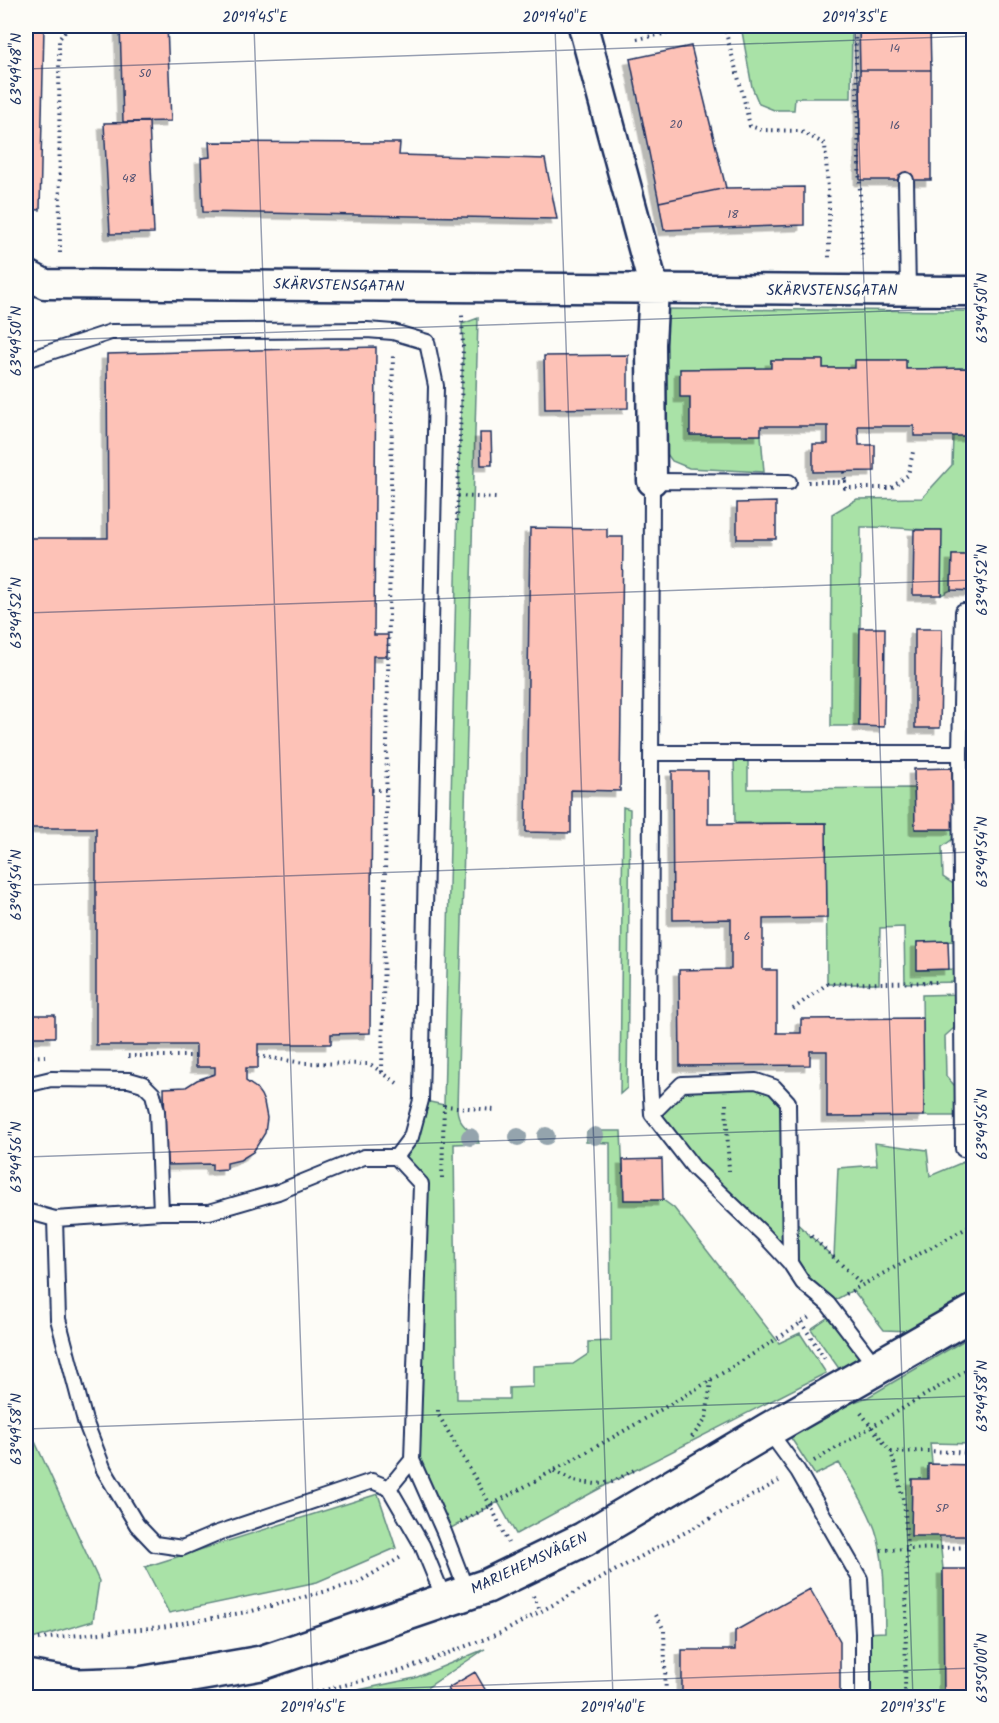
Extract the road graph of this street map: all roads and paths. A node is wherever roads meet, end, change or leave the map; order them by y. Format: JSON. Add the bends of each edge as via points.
{"nodes":[{"id":1,"x":70,"y":26,"type":"edge"},
{"id":2,"x":583,"y":26,"type":"edge"},
{"id":3,"x":705,"y":26,"type":"edge"},
{"id":4,"x":724,"y":26,"type":"edge"},
{"id":5,"x":855,"y":26,"type":"edge"},
{"id":6,"x":637,"y":39,"type":"dead end"},
{"id":7,"x":906,"y":180,"type":"dead end"},
{"id":8,"x":60,"y":253,"type":"dead end"},
{"id":9,"x":829,"y":259,"type":"dead end"},
{"id":10,"x":862,"y":260,"type":"dead end"},
{"id":11,"x":26,"y":274,"type":"edge"},
{"id":12,"x":654,"y":289,"type":"junction"},
{"id":13,"x":908,"y":291,"type":"junction"},
{"id":14,"x":974,"y":291,"type":"edge"},
{"id":15,"x":462,"y":324,"type":"dead end"},
{"id":16,"x":393,"y":332,"type":"junction"},
{"id":17,"x":26,"y":360,"type":"edge"},
{"id":18,"x":913,"y":452,"type":"dead end"},
{"id":19,"x":844,"y":472,"type":"dead end"},
{"id":20,"x":652,"y":481,"type":"junction"},
{"id":21,"x":789,"y":482,"type":"joint"},
{"id":22,"x":844,"y":482,"type":"junction"},
{"id":23,"x":458,"y":496,"type":"junction"},
{"id":24,"x":496,"y":498,"type":"dead end"},
{"id":25,"x":457,"y":532,"type":"dead end"},
{"id":26,"x":963,"y":611,"type":"dead end"},
{"id":27,"x":652,"y":753,"type":"junction"},
{"id":28,"x":960,"y":753,"type":"junction"},
{"id":29,"x":372,"y":790,"type":"dead end"},
{"id":30,"x":386,"y":790,"type":"junction"},
{"id":31,"x":962,"y":981,"type":"junction"},
{"id":32,"x":793,"y":1009,"type":"dead end"},
{"id":33,"x":258,"y":1056,"type":"dead end"},
{"id":34,"x":382,"y":1072,"type":"junction"},
{"id":35,"x":725,"y":1082,"type":"junction"},
{"id":36,"x":26,"y":1084,"type":"edge"},
{"id":37,"x":444,"y":1094,"type":"dead end"},
{"id":38,"x":421,"y":1100,"type":"junction"},
{"id":39,"x":444,"y":1106,"type":"junction"},
{"id":40,"x":494,"y":1110,"type":"dead end"},
{"id":41,"x":652,"y":1114,"type":"junction"},
{"id":42,"x":963,"y":1149,"type":"dead end"},
{"id":43,"x":396,"y":1157,"type":"junction"},
{"id":44,"x":442,"y":1189,"type":"dead end"},
{"id":45,"x":731,"y":1202,"type":"junction"},
{"id":46,"x":26,"y":1211,"type":"edge"},
{"id":47,"x":161,"y":1212,"type":"junction"},
{"id":48,"x":790,"y":1217,"type":"junction"},
{"id":49,"x":55,"y":1219,"type":"junction"},
{"id":50,"x":974,"y":1224,"type":"edge"},
{"id":51,"x":790,"y":1263,"type":"junction"},
{"id":52,"x":863,"y":1285,"type":"junction"},
{"id":53,"x":828,"y":1304,"type":"junction"},
{"id":54,"x":974,"y":1312,"type":"edge"},
{"id":55,"x":974,"y":1366,"type":"edge"},
{"id":56,"x":877,"y":1368,"type":"junction"},
{"id":57,"x":711,"y":1380,"type":"junction"},
{"id":58,"x":438,"y":1402,"type":"dead end"},
{"id":59,"x":871,"y":1426,"type":"junction"},
{"id":60,"x":768,"y":1430,"type":"junction"},
{"id":61,"x":689,"y":1440,"type":"dead end"},
{"id":62,"x":891,"y":1452,"type":"junction"},
{"id":63,"x":974,"y":1453,"type":"edge"},
{"id":64,"x":412,"y":1460,"type":"junction"},
{"id":65,"x":641,"y":1466,"type":"dead end"},
{"id":66,"x":554,"y":1471,"type":"junction"},
{"id":67,"x":798,"y":1471,"type":"junction"},
{"id":68,"x":389,"y":1488,"type":"junction"},
{"id":69,"x":491,"y":1506,"type":"junction"},
{"id":70,"x":444,"y":1532,"type":"junction"},
{"id":71,"x":422,"y":1545,"type":"junction"},
{"id":72,"x":974,"y":1547,"type":"edge"},
{"id":73,"x":907,"y":1548,"type":"junction"},
{"id":74,"x":880,"y":1550,"type":"dead end"},
{"id":75,"x":26,"y":1571,"type":"edge"},
{"id":76,"x":456,"y":1597,"type":"junction"},
{"id":77,"x":656,"y":1615,"type":"dead end"},
{"id":78,"x":30,"y":1640,"type":"junction"},
{"id":79,"x":46,"y":1684,"type":"edge"},
{"id":80,"x":293,"y":1698,"type":"edge"},
{"id":81,"x":666,"y":1698,"type":"edge"},
{"id":82,"x":862,"y":1698,"type":"edge"},
{"id":83,"x":905,"y":1698,"type":"edge"}],
"edges":[{"from":1,"to":8,"type":"path","via":[[59,39]]},
{"from":2,"to":12,"type":"street"},
{"from":3,"to":6,"type":"path"},
{"from":4,"to":9,"type":"path","via":[[750,126],[800,131],[825,144]]},
{"from":5,"to":10,"type":"path"},
{"from":7,"to":13,"type":"lane"},
{"from":11,"to":12,"type":"street","name":"SKÄRVSTENSGATAN","via":[[45,284]]},
{"from":12,"to":13,"type":"street","name":"SKÄRVSTENSGATAN"},
{"from":12,"to":20,"type":"street"},
{"from":13,"to":14,"type":"street","name":"SKÄRVSTENSGATAN"},
{"from":15,"to":23,"type":"path"},
{"from":16,"to":17,"type":"lane","via":[[111,332]]},
{"from":16,"to":30,"type":"path"},
{"from":16,"to":38,"type":"lane","via":[[427,342],[436,386]]},
{"from":18,"to":22,"type":"path","via":[[908,475],[891,488],[845,488]]},
{"from":19,"to":22,"type":"path"},
{"from":20,"to":21,"type":"lane"},
{"from":20,"to":27,"type":"lane"},
{"from":21,"to":22,"type":"path"},
{"from":23,"to":24,"type":"path"},
{"from":23,"to":25,"type":"path"},
{"from":26,"to":28,"type":"lane"},
{"from":27,"to":28,"type":"lane"},
{"from":27,"to":41,"type":"lane"},
{"from":28,"to":31,"type":"lane"},
{"from":29,"to":30,"type":"path"},
{"from":30,"to":34,"type":"path"},
{"from":31,"to":32,"type":"path","via":[[827,984]]},
{"from":31,"to":42,"type":"lane"},
{"from":33,"to":34,"type":"path","via":[[304,1063],[370,1064]]},
{"from":34,"to":38,"type":"path"},
{"from":35,"to":41,"type":"lane","via":[[682,1084]]},
{"from":35,"to":45,"type":"path"},
{"from":35,"to":48,"type":"lane","via":[[756,1081],[774,1087],[788,1102]]},
{"from":36,"to":47,"type":"lane","via":[[51,1079],[129,1080],[143,1084],[153,1094],[157,1111]]},
{"from":37,"to":39,"type":"path"},
{"from":38,"to":43,"type":"lane","via":[[411,1137]]},
{"from":39,"to":40,"type":"path"},
{"from":39,"to":44,"type":"path"},
{"from":41,"to":45,"type":"lane","via":[[694,1168]]},
{"from":43,"to":47,"type":"lane","via":[[364,1157],[278,1192],[209,1212]]},
{"from":43,"to":64,"type":"lane","via":[[421,1184]]},
{"from":45,"to":51,"type":"lane"},
{"from":46,"to":49,"type":"lane"},
{"from":47,"to":49,"type":"lane"},
{"from":48,"to":51,"type":"lane"},
{"from":48,"to":52,"type":"path"},
{"from":49,"to":68,"type":"lane","via":[[58,1319],[85,1421],[104,1470],[137,1525],[155,1544],[182,1548],[372,1481]]},
{"from":50,"to":52,"type":"path"},
{"from":51,"to":53,"type":"lane","via":[[803,1283]]},
{"from":52,"to":53,"type":"path"},
{"from":53,"to":56,"type":"lane"},
{"from":53,"to":57,"type":"path"},
{"from":54,"to":56,"type":"street","name":"MARIEHEMSVÄGEN"},
{"from":55,"to":59,"type":"path"},
{"from":56,"to":60,"type":"street","name":"MARIEHEMSVÄGEN"},
{"from":57,"to":61,"type":"path","via":[[706,1419]]},
{"from":57,"to":66,"type":"path"},
{"from":58,"to":69,"type":"path","via":[[438,1414]]},
{"from":59,"to":62,"type":"path"},
{"from":59,"to":67,"type":"path"},
{"from":60,"to":67,"type":"lane"},
{"from":60,"to":76,"type":"street","name":"MARIEHEMSVÄGEN","via":[[584,1539]]},
{"from":62,"to":63,"type":"path"},
{"from":62,"to":73,"type":"path","via":[[905,1511]]},
{"from":64,"to":68,"type":"lane"},
{"from":64,"to":70,"type":"lane"},
{"from":65,"to":66,"type":"path","via":[[612,1482],[596,1484],[573,1481]]},
{"from":66,"to":69,"type":"path"},
{"from":67,"to":80,"type":"path","via":[[503,1632],[401,1671]]},
{"from":67,"to":82,"type":"lane","via":[[860,1580]]},
{"from":68,"to":71,"type":"lane"},
{"from":69,"to":70,"type":"path"},
{"from":70,"to":76,"type":"lane"},
{"from":71,"to":76,"type":"lane"},
{"from":71,"to":78,"type":"path","via":[[357,1583],[252,1611],[161,1627]]},
{"from":72,"to":73,"type":"path"},
{"from":73,"to":74,"type":"path"},
{"from":73,"to":83,"type":"path"},
{"from":75,"to":78,"type":"path"},
{"from":76,"to":79,"type":"street","name":"MARIEHEMSVÄGEN","via":[[261,1662],[140,1684]]},
{"from":77,"to":81,"type":"path","via":[[664,1630]]},
{"from":78,"to":79,"type":"path"}]}
